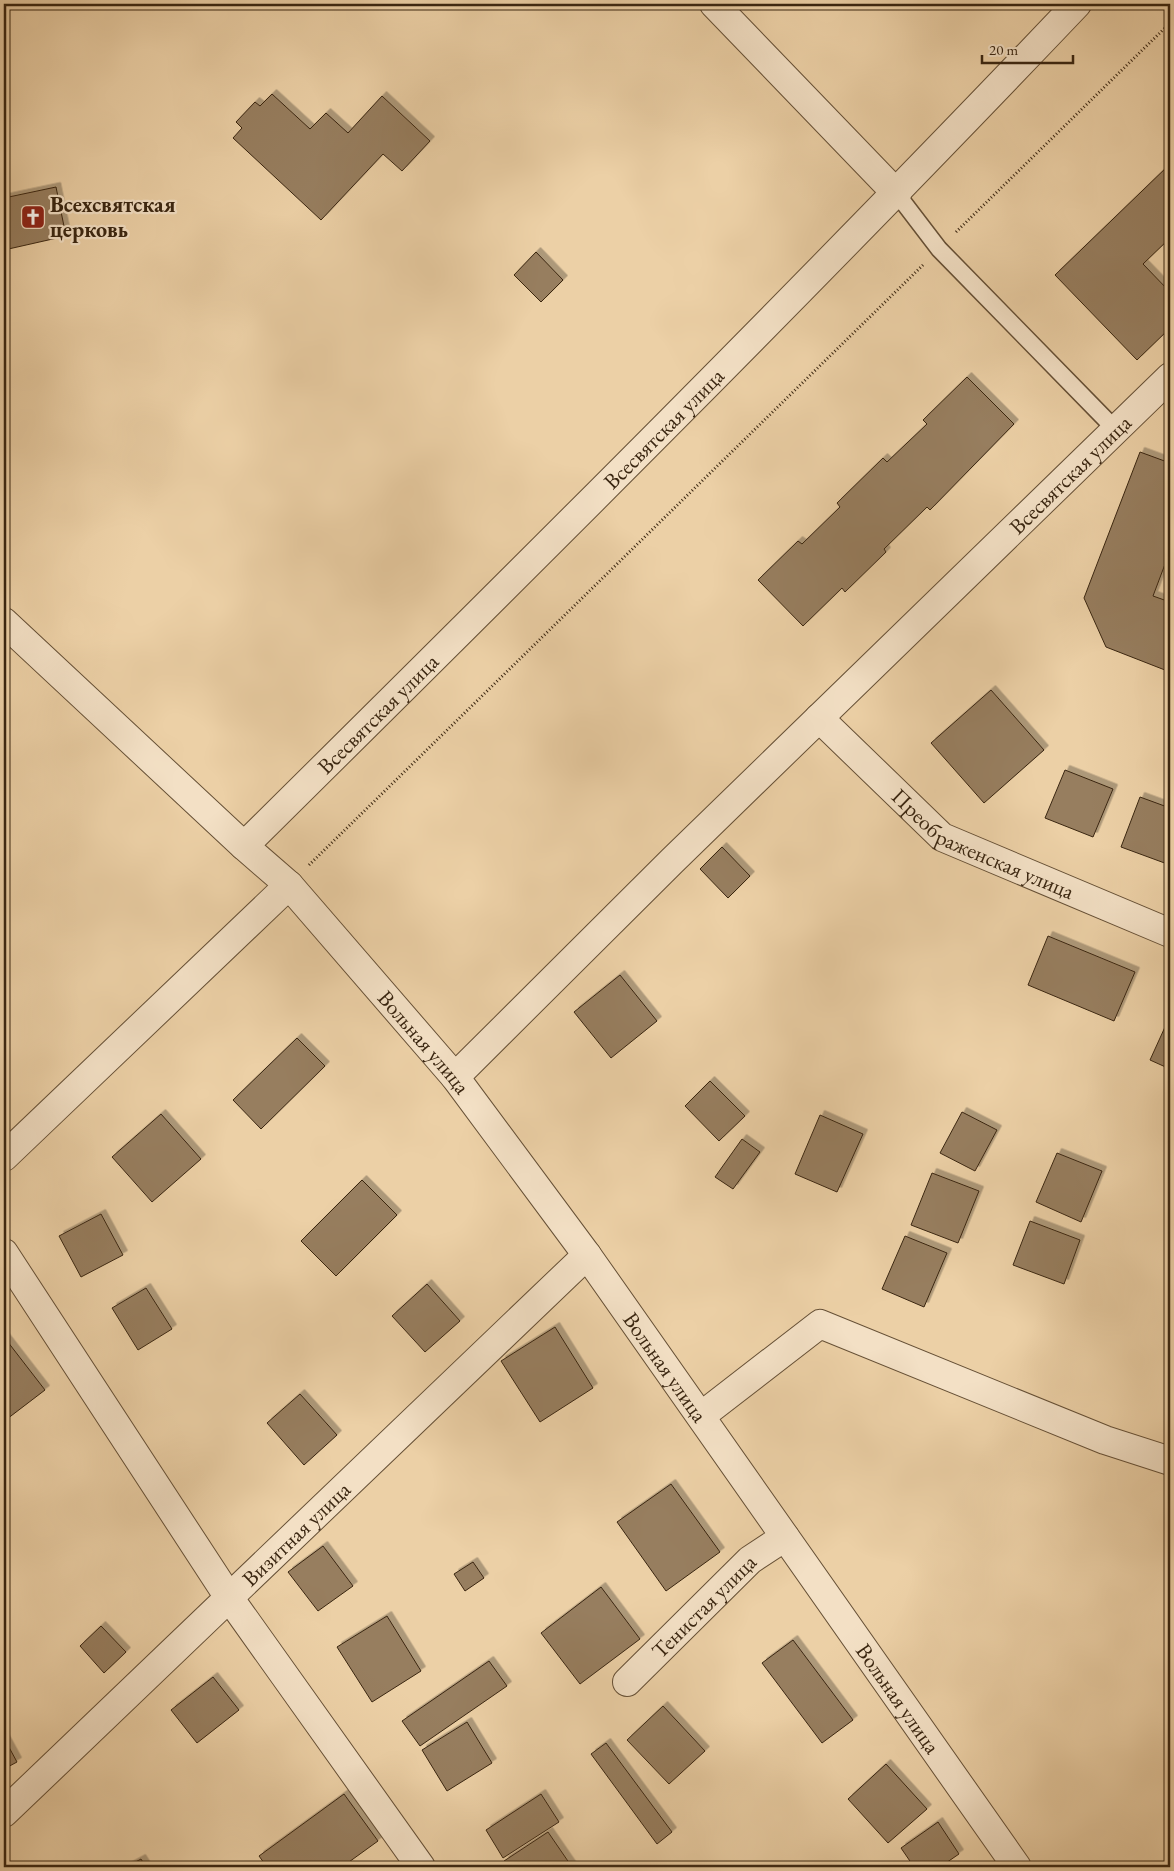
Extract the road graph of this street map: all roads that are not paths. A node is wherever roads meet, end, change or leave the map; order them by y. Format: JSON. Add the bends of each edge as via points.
{"nodes":[{"id":1,"x":714,"y":4,"type":"edge"},
{"id":2,"x":1077,"y":4,"type":"edge"},
{"id":3,"x":897,"y":194,"type":"junction"},
{"id":4,"x":1169,"y":380,"type":"edge"},
{"id":5,"x":1116,"y":430,"type":"junction"},
{"id":6,"x":4,"y":622,"type":"edge"},
{"id":7,"x":819,"y":718,"type":"junction"},
{"id":8,"x":244,"y":846,"type":"junction"},
{"id":9,"x":289,"y":885,"type":"junction"},
{"id":10,"x":1170,"y":933,"type":"edge"},
{"id":11,"x":455,"y":1077,"type":"junction"},
{"id":12,"x":4,"y":1157,"type":"edge"},
{"id":13,"x":4,"y":1254,"type":"edge"},
{"id":14,"x":587,"y":1255,"type":"junction"},
{"id":15,"x":701,"y":1416,"type":"junction"},
{"id":16,"x":1170,"y":1462,"type":"edge"},
{"id":17,"x":785,"y":1537,"type":"junction"},
{"id":18,"x":228,"y":1596,"type":"junction"},
{"id":19,"x":626,"y":1682,"type":"dead end"},
{"id":20,"x":4,"y":1813,"type":"edge"},
{"id":21,"x":421,"y":1867,"type":"edge"},
{"id":22,"x":1017,"y":1867,"type":"edge"}],
"edges":[{"from":1,"to":3,"type":"street"},
{"from":2,"to":3,"type":"street","name":"Всесвятская улица"},
{"from":3,"to":5,"type":"lane","via":[[939,249]]},
{"from":3,"to":8,"type":"street","name":"Всесвятская улица","via":[[623,472]]},
{"from":4,"to":5,"type":"street","name":"Всесвятская улица"},
{"from":5,"to":7,"type":"street","name":"Всесвятская улица"},
{"from":6,"to":8,"type":"street","name":"Вольная улица"},
{"from":7,"to":10,"type":"street","name":"Преображенская улица","via":[[942,837]]},
{"from":7,"to":11,"type":"street","name":"Всесвятская улица"},
{"from":8,"to":9,"type":"street","name":"Вольная улица"},
{"from":9,"to":11,"type":"street","name":"Вольная улица"},
{"from":9,"to":12,"type":"street"},
{"from":11,"to":14,"type":"street","name":"Вольная улица"},
{"from":13,"to":18,"type":"street"},
{"from":14,"to":15,"type":"street","name":"Вольная улица"},
{"from":14,"to":18,"type":"street","name":"Визитная улица"},
{"from":15,"to":16,"type":"street","via":[[820,1324],[1105,1440]]},
{"from":15,"to":17,"type":"street","name":"Вольная улица"},
{"from":17,"to":19,"type":"street","name":"Тенистая улица","via":[[750,1560]]},
{"from":17,"to":22,"type":"street","name":"Вольная улица"},
{"from":18,"to":20,"type":"street","name":"Визитная улица"},
{"from":18,"to":21,"type":"street"}]}
